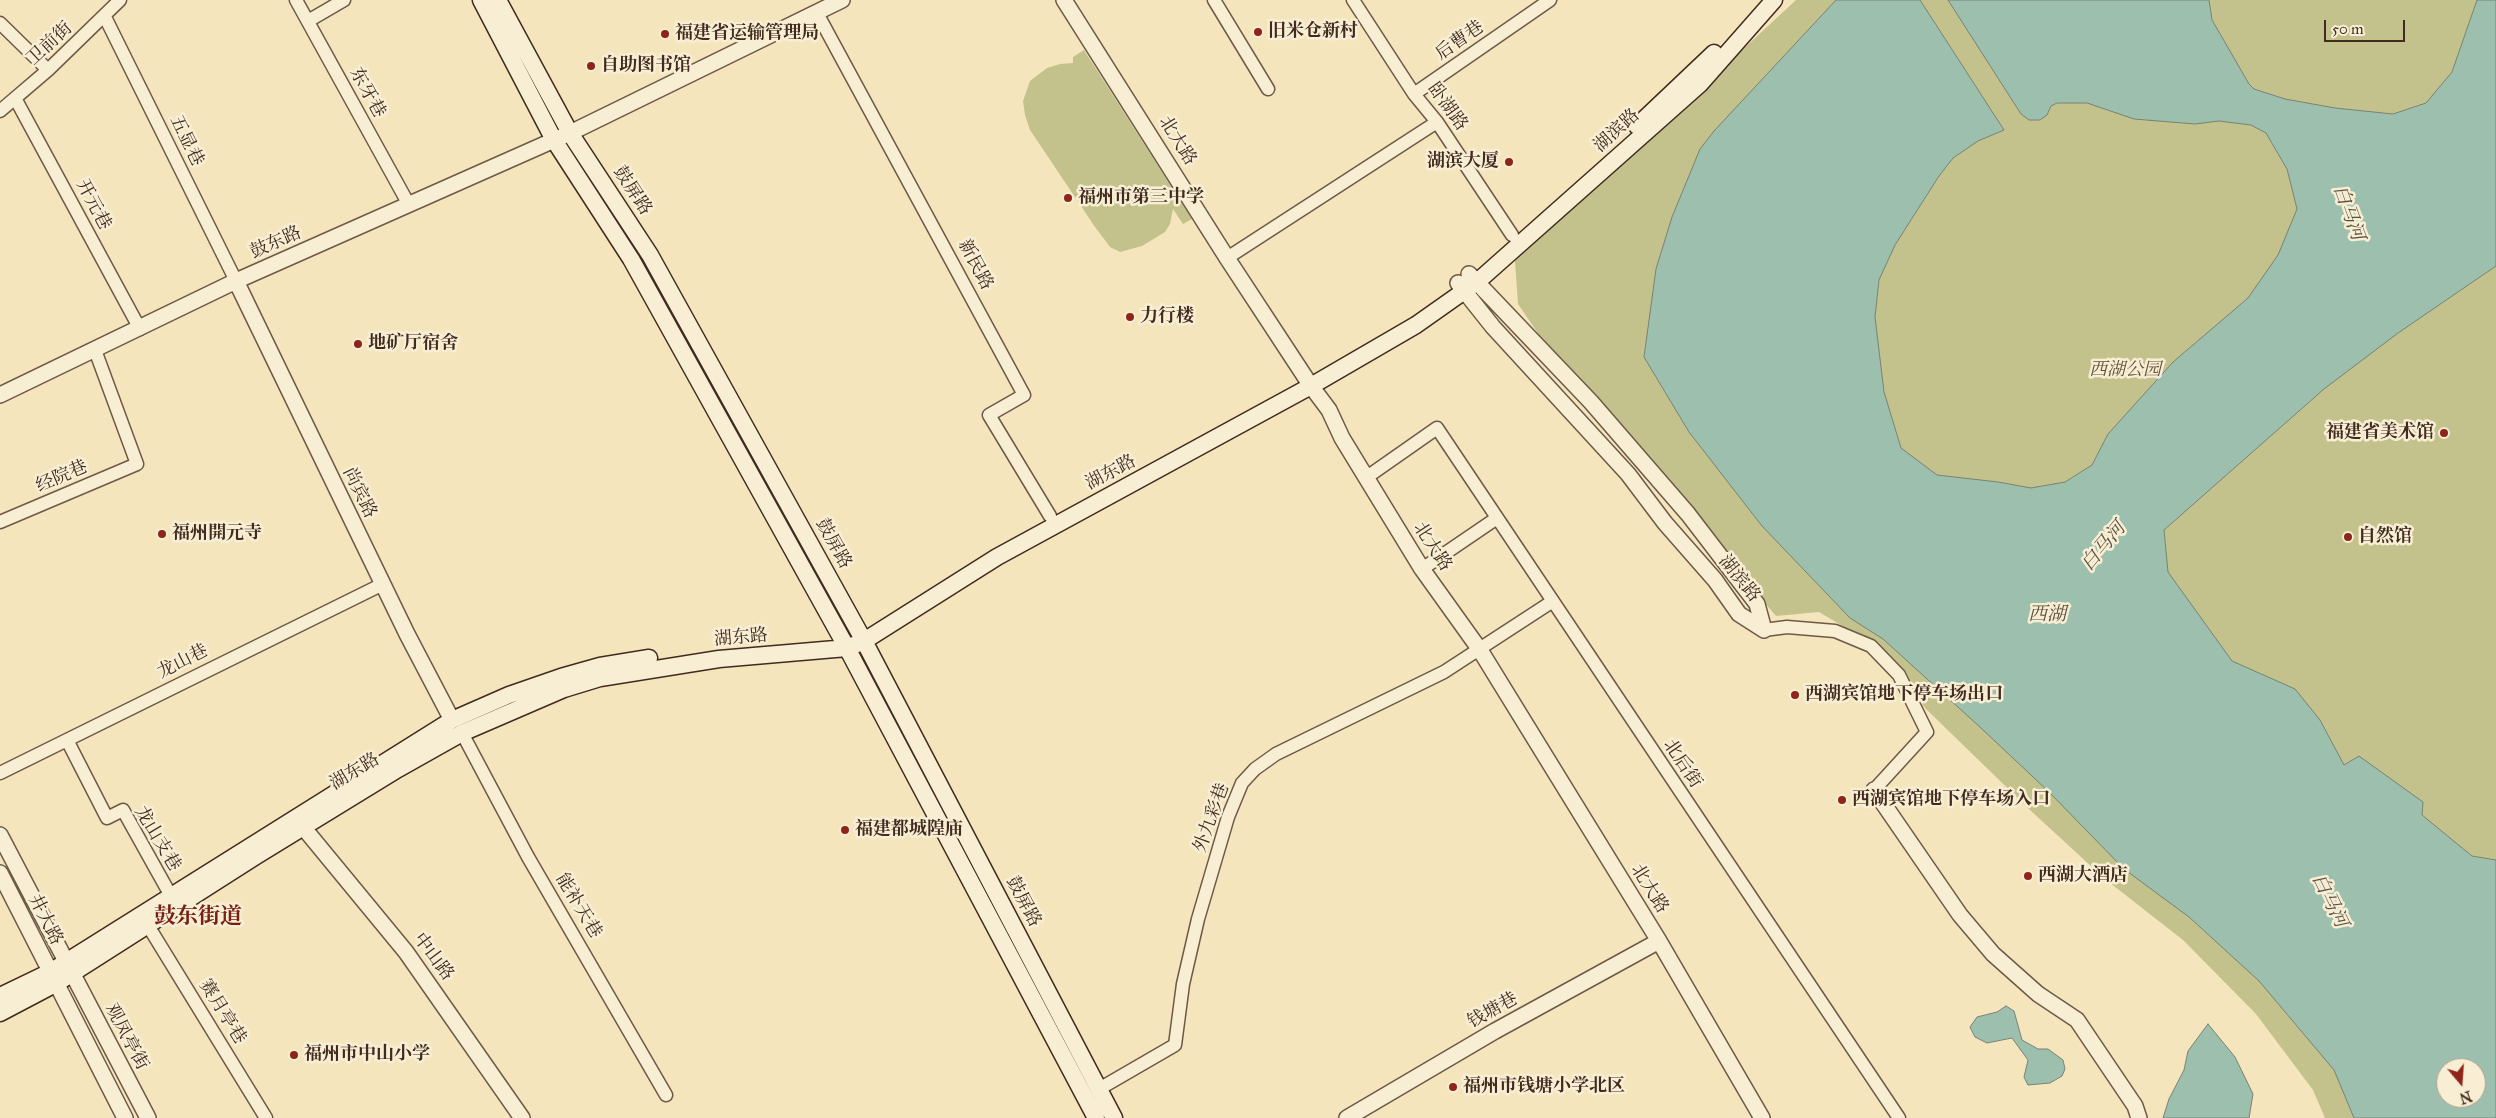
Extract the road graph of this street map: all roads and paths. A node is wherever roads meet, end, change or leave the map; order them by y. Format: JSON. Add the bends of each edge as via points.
{"nodes":[{"id":1,"x":120,"y":0,"type":"edge"},
{"id":2,"x":296,"y":0,"type":"edge"},
{"id":3,"x":344,"y":0,"type":"edge"},
{"id":4,"x":481,"y":0,"type":"edge"},
{"id":5,"x":498,"y":0,"type":"edge"},
{"id":6,"x":842,"y":0,"type":"edge"},
{"id":7,"x":1064,"y":0,"type":"edge"},
{"id":8,"x":1214,"y":0,"type":"edge"},
{"id":9,"x":1353,"y":0,"type":"edge"},
{"id":10,"x":1550,"y":0,"type":"edge"},
{"id":11,"x":1760,"y":0,"type":"edge"},
{"id":12,"x":1774,"y":0,"type":"edge"},
{"id":13,"x":817,"y":13,"type":"junction"},
{"id":14,"x":105,"y":17,"type":"junction"},
{"id":15,"x":308,"y":21,"type":"junction"},
{"id":16,"x":0,"y":23,"type":"edge"},
{"id":17,"x":48,"y":70,"type":"junction"},
{"id":18,"x":1268,"y":89,"type":"dead end"},
{"id":19,"x":1414,"y":94,"type":"junction"},
{"id":20,"x":15,"y":98,"type":"junction"},
{"id":21,"x":0,"y":111,"type":"edge"},
{"id":22,"x":1437,"y":122,"type":"junction"},
{"id":23,"x":570,"y":133,"type":"junction"},
{"id":24,"x":554,"y":140,"type":"junction"},
{"id":25,"x":408,"y":203,"type":"junction"},
{"id":26,"x":1512,"y":236,"type":"junction"},
{"id":27,"x":1227,"y":258,"type":"junction"},
{"id":28,"x":236,"y":281,"type":"junction"},
{"id":29,"x":1467,"y":283,"type":"junction"},
{"id":30,"x":140,"y":329,"type":"junction"},
{"id":31,"x":95,"y":350,"type":"junction"},
{"id":32,"x":1308,"y":382,"type":"junction"},
{"id":33,"x":0,"y":395,"type":"edge"},
{"id":34,"x":1367,"y":477,"type":"junction"},
{"id":35,"x":1050,"y":516,"type":"junction"},
{"id":36,"x":1498,"y":518,"type":"junction"},
{"id":37,"x":0,"y":522,"type":"edge"},
{"id":38,"x":1422,"y":569,"type":"junction"},
{"id":39,"x":383,"y":584,"type":"junction"},
{"id":40,"x":1552,"y":601,"type":"junction"},
{"id":41,"x":1764,"y":630,"type":"junction"},
{"id":42,"x":861,"y":637,"type":"junction"},
{"id":43,"x":845,"y":644,"type":"junction"},
{"id":44,"x":1480,"y":650,"type":"junction"},
{"id":45,"x":452,"y":720,"type":"junction"},
{"id":46,"x":462,"y":734,"type":"junction"},
{"id":47,"x":67,"y":740,"type":"junction"},
{"id":48,"x":2,"y":768,"type":"edge"},
{"id":49,"x":1874,"y":790,"type":"joint"},
{"id":50,"x":303,"y":827,"type":"junction"},
{"id":51,"x":0,"y":834,"type":"edge"},
{"id":52,"x":0,"y":873,"type":"edge"},
{"id":53,"x":171,"y":896,"type":"junction"},
{"id":54,"x":147,"y":924,"type":"junction"},
{"id":55,"x":1659,"y":941,"type":"junction"},
{"id":56,"x":69,"y":967,"type":"junction"},
{"id":57,"x":53,"y":978,"type":"junction"},
{"id":58,"x":0,"y":996,"type":"edge"},
{"id":59,"x":0,"y":1013,"type":"edge"},
{"id":60,"x":1099,"y":1089,"type":"junction"},
{"id":61,"x":666,"y":1095,"type":"dead end"},
{"id":62,"x":125,"y":1118,"type":"edge"},
{"id":63,"x":148,"y":1118,"type":"edge"},
{"id":64,"x":266,"y":1118,"type":"edge"},
{"id":65,"x":522,"y":1118,"type":"edge"},
{"id":66,"x":1096,"y":1118,"type":"edge"},
{"id":67,"x":1114,"y":1118,"type":"edge"},
{"id":68,"x":1347,"y":1118,"type":"edge"},
{"id":69,"x":1762,"y":1118,"type":"edge"},
{"id":70,"x":1899,"y":1118,"type":"edge"},
{"id":71,"x":2139,"y":1118,"type":"edge"}],
"edges":[{"from":1,"to":14,"type":"street","name":"卫前街"},
{"from":2,"to":15,"type":"street","name":"东牙巷"},
{"from":3,"to":15,"type":"street"},
{"from":4,"to":24,"type":"main road","name":"鼓屏路"},
{"from":5,"to":23,"type":"main road","name":"鼓屏路"},
{"from":6,"to":13,"type":"street","name":"鼓东路"},
{"from":7,"to":27,"type":"street","name":"北大路"},
{"from":8,"to":18,"type":"street"},
{"from":9,"to":19,"type":"street","name":"卧湖路"},
{"from":10,"to":19,"type":"street","name":"后曹巷"},
{"from":11,"to":26,"type":"main road","name":"湖滨路","via":[[1713,55]]},
{"from":12,"to":29,"type":"main road","name":"湖滨路","via":[[1700,84]]},
{"from":13,"to":23,"type":"street","name":"鼓东路"},
{"from":13,"to":35,"type":"street","name":"新民路","via":[[1024,395],[989,416]]},
{"from":14,"to":17,"type":"street","name":"卫前街"},
{"from":14,"to":28,"type":"street","name":"五显巷"},
{"from":15,"to":25,"type":"street","name":"东牙巷"},
{"from":16,"to":17,"type":"street"},
{"from":17,"to":20,"type":"street","name":"卫前街"},
{"from":19,"to":22,"type":"street","name":"卧湖路"},
{"from":20,"to":21,"type":"street","name":"卫前街"},
{"from":20,"to":30,"type":"street","name":"开元巷"},
{"from":22,"to":26,"type":"street","name":"卧湖路"},
{"from":22,"to":27,"type":"street"},
{"from":23,"to":24,"type":"street","name":"鼓东路"},
{"from":23,"to":42,"type":"main road","name":"鼓屏路","via":[[650,255]]},
{"from":24,"to":25,"type":"street","name":"鼓东路"},
{"from":24,"to":43,"type":"main road","name":"鼓屏路","via":[[631,259]]},
{"from":25,"to":28,"type":"street","name":"鼓东路"},
{"from":26,"to":29,"type":"main road","name":"湖滨路"},
{"from":27,"to":32,"type":"street","name":"北大路"},
{"from":28,"to":30,"type":"street","name":"鼓东路"},
{"from":28,"to":39,"type":"street","name":"尚宾路"},
{"from":29,"to":32,"type":"main road","name":"湖东路"},
{"from":29,"to":41,"type":"street","name":"湖滨路","via":[[1493,328],[1628,474],[1739,614]]},
{"from":29,"to":41,"type":"street","name":"湖滨路","via":[[1591,402],[1688,514],[1757,604]]},
{"from":30,"to":31,"type":"street","name":"鼓东路"},
{"from":31,"to":33,"type":"street","name":"鼓东路"},
{"from":31,"to":37,"type":"street","name":"经院巷","via":[[137,464]]},
{"from":32,"to":34,"type":"street","name":"北大路","via":[[1329,410],[1342,438]]},
{"from":32,"to":35,"type":"main road","name":"湖东路"},
{"from":32,"to":42,"type":"main road","name":"湖东路"},
{"from":34,"to":36,"type":"street","name":"北后街","via":[[1437,428]]},
{"from":34,"to":38,"type":"street","name":"北大路"},
{"from":35,"to":42,"type":"main road","name":"湖东路","via":[[993,548]]},
{"from":36,"to":38,"type":"street"},
{"from":36,"to":40,"type":"street","name":"北后街"},
{"from":38,"to":44,"type":"street","name":"北大路"},
{"from":39,"to":45,"type":"street","name":"尚宾路"},
{"from":39,"to":47,"type":"street","name":"龙山巷"},
{"from":40,"to":44,"type":"street","name":"外九彩巷"},
{"from":40,"to":70,"type":"street","name":"北后街"},
{"from":41,"to":49,"type":"street","via":[[1787,627],[1835,631],[1871,646],[1899,675],[1927,732]]},
{"from":42,"to":43,"type":"main road","name":"湖东路"},
{"from":42,"to":60,"type":"main road","name":"鼓屏路"},
{"from":43,"to":45,"type":"main road","name":"湖东路","via":[[724,648],[600,666],[560,676]]},
{"from":43,"to":46,"type":"main road","name":"湖东路","via":[[600,678],[564,689]]},
{"from":43,"to":66,"type":"main road","name":"鼓屏路"},
{"from":44,"to":55,"type":"street","name":"北大路"},
{"from":44,"to":60,"type":"street","name":"外九彩巷","via":[[1444,672],[1276,754],[1242,783],[1225,826],[1198,919],[1183,984],[1175,1045]]},
{"from":45,"to":53,"type":"main road","name":"湖东路"},
{"from":46,"to":50,"type":"main road","name":"湖东路"},
{"from":46,"to":61,"type":"street","name":"能补天巷","via":[[528,856]]},
{"from":47,"to":48,"type":"street","name":"龙山巷"},
{"from":47,"to":53,"type":"street","name":"龙山支巷","via":[[107,818],[123,810]]},
{"from":49,"to":71,"type":"street","via":[[1960,915],[1993,954],[2038,994],[2077,1020]]},
{"from":50,"to":54,"type":"main road","name":"湖东路"},
{"from":50,"to":65,"type":"street","name":"中山路","via":[[406,952]]},
{"from":51,"to":56,"type":"street","name":"观凤亭街"},
{"from":52,"to":57,"type":"street","name":"井大路"},
{"from":53,"to":56,"type":"main road","name":"湖东路"},
{"from":54,"to":56,"type":"main road","name":"湖东路"},
{"from":54,"to":64,"type":"street","name":"赛月亭巷"},
{"from":55,"to":68,"type":"street","name":"钱塘巷","via":[[1495,1031]]},
{"from":55,"to":69,"type":"street","name":"北大路"},
{"from":56,"to":57,"type":"main road","name":"湖东路"},
{"from":56,"to":63,"type":"street","name":"观凤亭街"},
{"from":57,"to":58,"type":"main road","name":"湖东路"},
{"from":57,"to":59,"type":"main road","name":"湖东路"},
{"from":57,"to":62,"type":"street","name":"井大路"},
{"from":60,"to":67,"type":"main road","name":"鼓屏路"}]}
